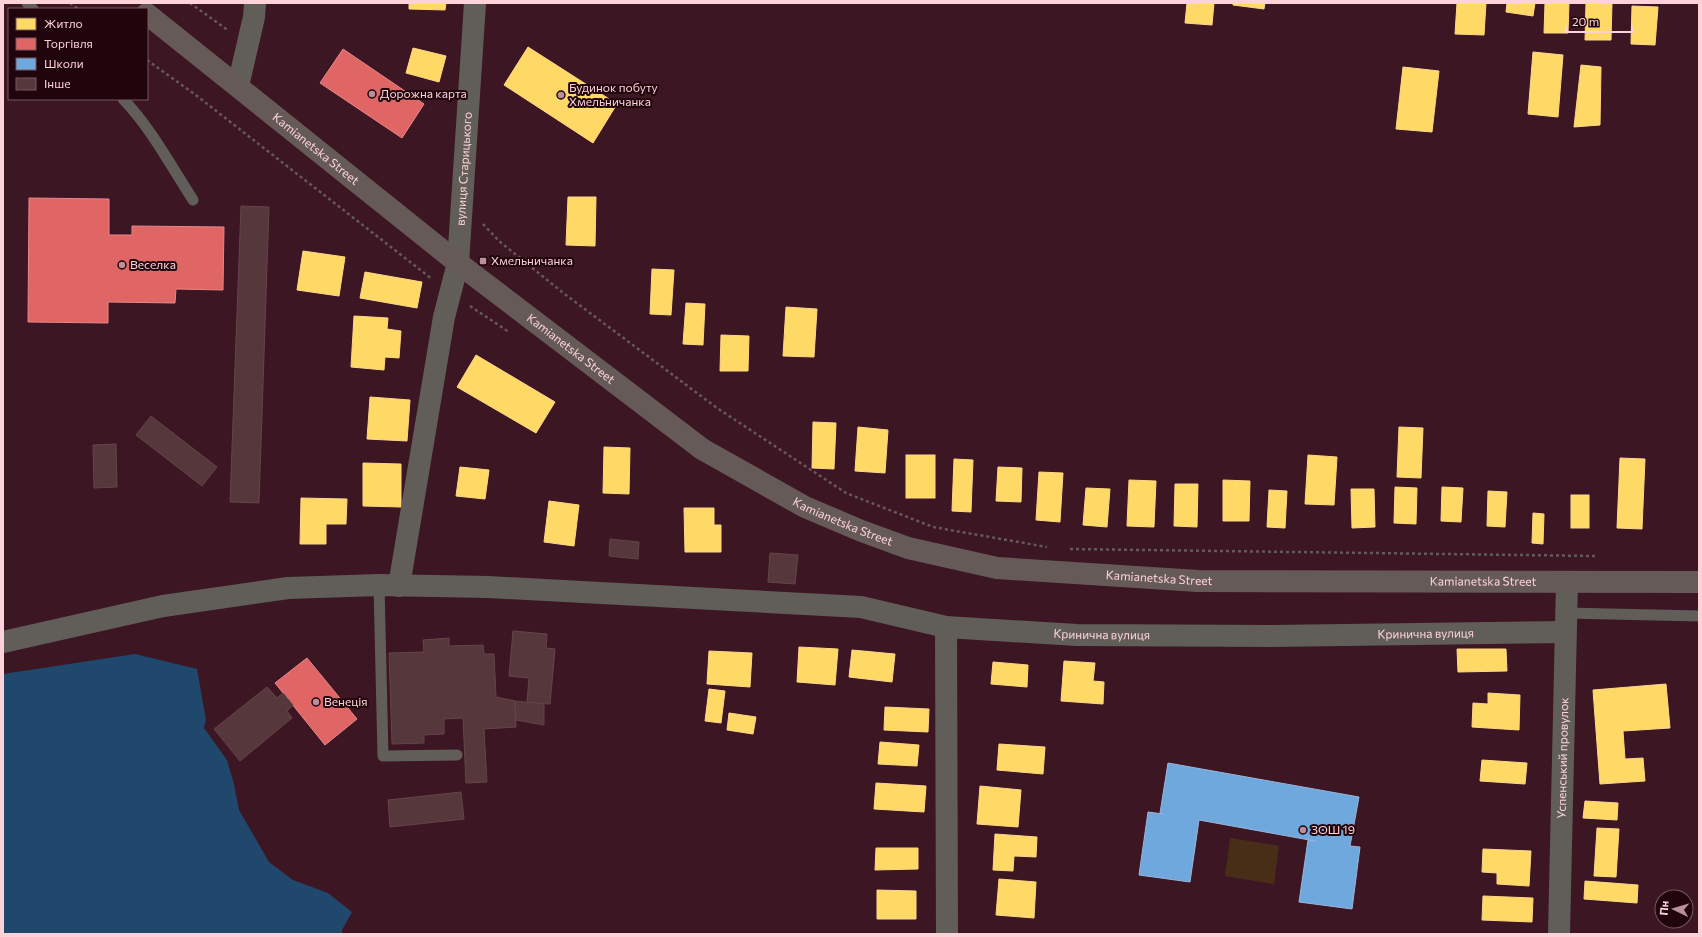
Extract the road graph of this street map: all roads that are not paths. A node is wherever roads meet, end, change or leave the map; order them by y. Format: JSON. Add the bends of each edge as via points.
{"nodes":[{"id":1,"x":474,"y":3,"type":"edge"},
{"id":2,"x":253,"y":8,"type":"edge"},
{"id":3,"x":148,"y":15,"type":"edge"},
{"id":4,"x":238,"y":86,"type":"junction"},
{"id":5,"x":124,"y":100,"type":"edge"},
{"id":6,"x":193,"y":200,"type":"dead end"},
{"id":7,"x":458,"y":263,"type":"junction"},
{"id":8,"x":1567,"y":582,"type":"junction"},
{"id":9,"x":1699,"y":582,"type":"edge"},
{"id":10,"x":389,"y":586,"type":"junction"},
{"id":11,"x":1699,"y":616,"type":"edge"},
{"id":12,"x":1565,"y":623,"type":"junction"},
{"id":13,"x":946,"y":627,"type":"junction"},
{"id":14,"x":3,"y":642,"type":"edge"},
{"id":15,"x":457,"y":756,"type":"dead end"},
{"id":16,"x":947,"y":934,"type":"edge"},
{"id":17,"x":1559,"y":934,"type":"edge"}],
"edges":[{"from":1,"to":7,"type":"street","name":"вулиця Старицького"},
{"from":2,"to":4,"type":"street"},
{"from":3,"to":4,"type":"main road","name":"Kamianetska Street"},
{"from":4,"to":7,"type":"main road","name":"Kamianetska Street"},
{"from":5,"to":6,"type":"lane","via":[[152,136]]},
{"from":7,"to":8,"type":"main road","name":"Kamianetska Street","via":[[702,449],[805,507],[908,548],[997,568],[1198,581]]},
{"from":7,"to":10,"type":"street","name":"вулиця Старицького"},
{"from":8,"to":9,"type":"main road","name":"Kamianetska Street"},
{"from":8,"to":12,"type":"street","name":"Успенський провулок"},
{"from":10,"to":13,"type":"street","name":"Кринична вулиця","via":[[488,587],[861,607]]},
{"from":10,"to":14,"type":"street","name":"Кринична вулиця","via":[[288,588],[163,606]]},
{"from":10,"to":15,"type":"lane","via":[[383,756]]},
{"from":11,"to":12,"type":"lane"},
{"from":12,"to":13,"type":"street","name":"Кринична вулиця","via":[[1271,636],[1077,635]]},
{"from":12,"to":17,"type":"street","name":"Успенський провулок"},
{"from":13,"to":16,"type":"street"}]}
